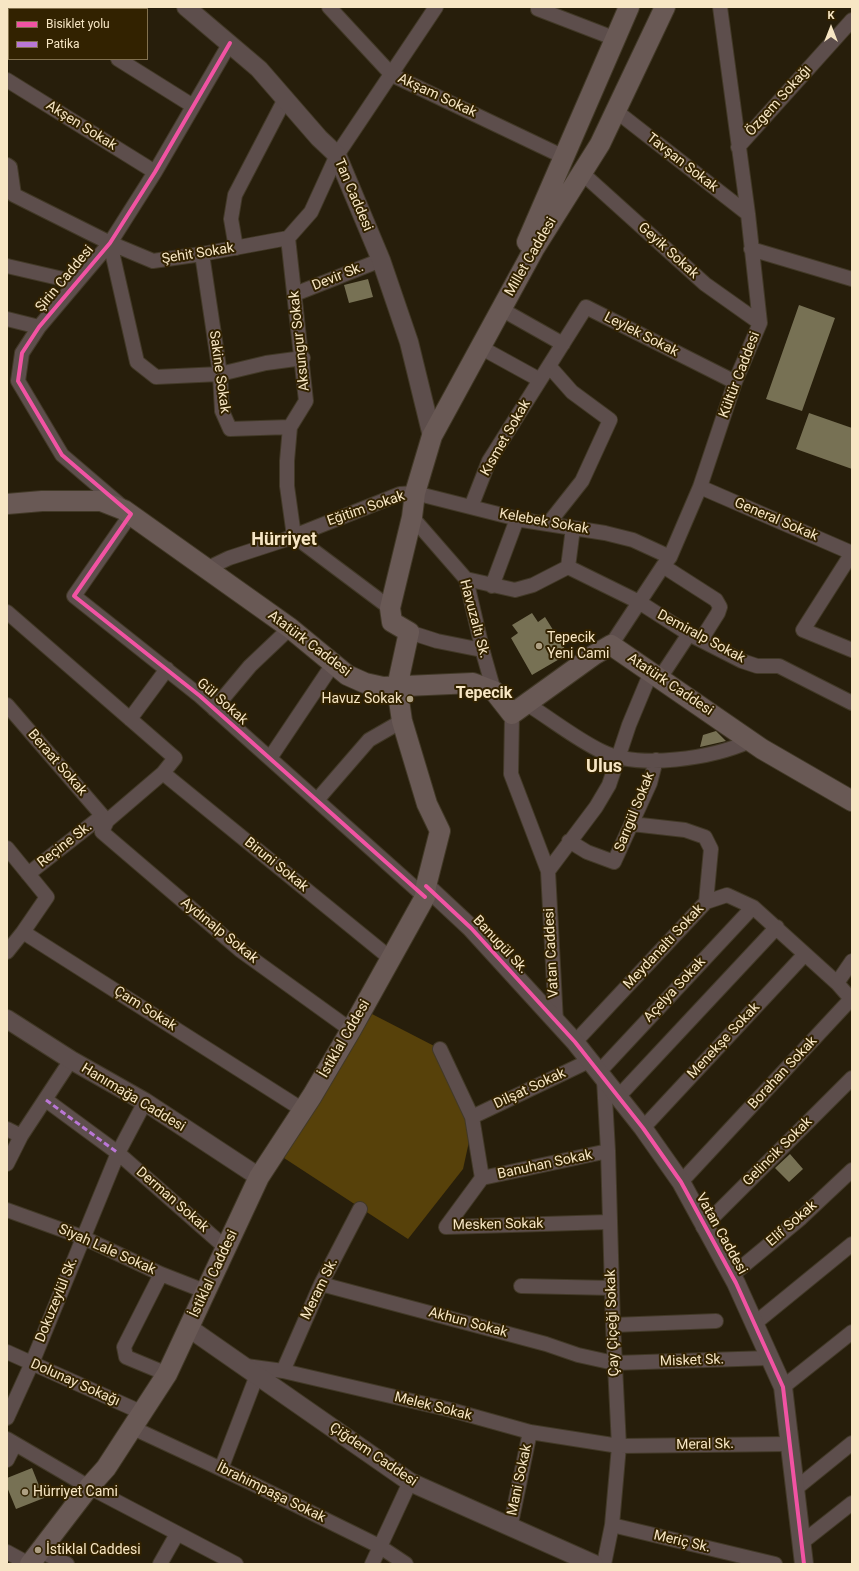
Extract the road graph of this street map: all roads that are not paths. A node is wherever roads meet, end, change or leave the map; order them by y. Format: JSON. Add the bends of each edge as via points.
{"nodes":[{"id":1,"x":329,"y":7,"type":"edge"},
{"id":2,"x":436,"y":7,"type":"edge"},
{"id":3,"x":538,"y":7,"type":"edge"},
{"id":4,"x":629,"y":7,"type":"edge"},
{"id":5,"x":665,"y":7,"type":"edge"},
{"id":6,"x":732,"y":7,"type":"edge"},
{"id":7,"x":188,"y":8,"type":"edge"},
{"id":8,"x":720,"y":12,"type":"edge"},
{"id":9,"x":852,"y":20,"type":"edge"},
{"id":10,"x":616,"y":39,"type":"junction"},
{"id":11,"x":230,"y":43,"type":"junction"},
{"id":12,"x":120,"y":60,"type":"edge"},
{"id":13,"x":392,"y":75,"type":"junction"},
{"id":14,"x":7,"y":80,"type":"edge"},
{"id":15,"x":285,"y":99,"type":"junction"},
{"id":16,"x":193,"y":106,"type":"junction"},
{"id":17,"x":616,"y":111,"type":"junction"},
{"id":18,"x":738,"y":147,"type":"junction"},
{"id":19,"x":337,"y":155,"type":"junction"},
{"id":20,"x":564,"y":157,"type":"junction"},
{"id":21,"x":7,"y":165,"type":"edge"},
{"id":22,"x":155,"y":172,"type":"junction"},
{"id":23,"x":582,"y":173,"type":"junction"},
{"id":24,"x":748,"y":214,"type":"junction"},
{"id":25,"x":288,"y":238,"type":"junction"},
{"id":26,"x":110,"y":243,"type":"junction"},
{"id":27,"x":236,"y":248,"type":"junction"},
{"id":28,"x":750,"y":249,"type":"junction"},
{"id":29,"x":202,"y":254,"type":"junction"},
{"id":30,"x":381,"y":260,"type":"junction"},
{"id":31,"x":7,"y":266,"type":"edge"},
{"id":32,"x":852,"y":279,"type":"edge"},
{"id":33,"x":76,"y":282,"type":"junction"},
{"id":34,"x":295,"y":294,"type":"junction"},
{"id":35,"x":501,"y":307,"type":"junction"},
{"id":36,"x":7,"y":319,"type":"edge"},
{"id":37,"x":760,"y":323,"type":"junction"},
{"id":38,"x":39,"y":327,"type":"junction"},
{"id":39,"x":562,"y":344,"type":"junction"},
{"id":40,"x":480,"y":347,"type":"junction"},
{"id":41,"x":303,"y":358,"type":"junction"},
{"id":42,"x":545,"y":372,"type":"junction"},
{"id":43,"x":220,"y":374,"type":"junction"},
{"id":44,"x":735,"y":382,"type":"junction"},
{"id":45,"x":290,"y":427,"type":"junction"},
{"id":46,"x":432,"y":436,"type":"junction"},
{"id":47,"x":700,"y":487,"type":"junction"},
{"id":48,"x":415,"y":493,"type":"junction"},
{"id":49,"x":7,"y":504,"type":"edge"},
{"id":50,"x":471,"y":507,"type":"junction"},
{"id":51,"x":131,"y":514,"type":"junction"},
{"id":52,"x":412,"y":517,"type":"junction"},
{"id":53,"x":517,"y":519,"type":"junction"},
{"id":54,"x":548,"y":524,"type":"junction"},
{"id":55,"x":573,"y":528,"type":"junction"},
{"id":56,"x":294,"y":536,"type":"junction"},
{"id":57,"x":852,"y":553,"type":"edge"},
{"id":58,"x":666,"y":561,"type":"junction"},
{"id":59,"x":568,"y":568,"type":"junction"},
{"id":60,"x":206,"y":569,"type":"junction"},
{"id":61,"x":466,"y":579,"type":"junction"},
{"id":62,"x":492,"y":586,"type":"junction"},
{"id":63,"x":639,"y":602,"type":"junction"},
{"id":64,"x":390,"y":608,"type":"junction"},
{"id":65,"x":7,"y":612,"type":"edge"},
{"id":66,"x":290,"y":628,"type":"junction"},
{"id":67,"x":409,"y":632,"type":"junction"},
{"id":68,"x":695,"y":637,"type":"junction"},
{"id":69,"x":611,"y":645,"type":"junction"},
{"id":70,"x":482,"y":650,"type":"junction"},
{"id":71,"x":852,"y":650,"type":"edge"},
{"id":72,"x":333,"y":664,"type":"junction"},
{"id":73,"x":167,"y":670,"type":"junction"},
{"id":74,"x":656,"y":675,"type":"junction"},
{"id":75,"x":397,"y":687,"type":"junction"},
{"id":76,"x":494,"y":691,"type":"junction"},
{"id":77,"x":852,"y":703,"type":"edge"},
{"id":78,"x":7,"y":705,"type":"edge"},
{"id":79,"x":214,"y":709,"type":"junction"},
{"id":80,"x":519,"y":709,"type":"junction"},
{"id":81,"x":130,"y":719,"type":"junction"},
{"id":82,"x":402,"y":721,"type":"junction"},
{"id":83,"x":750,"y":740,"type":"junction"},
{"id":84,"x":619,"y":756,"type":"junction"},
{"id":85,"x":270,"y":758,"type":"junction"},
{"id":86,"x":656,"y":760,"type":"junction"},
{"id":87,"x":163,"y":773,"type":"junction"},
{"id":88,"x":317,"y":800,"type":"junction"},
{"id":89,"x":852,"y":801,"type":"edge"},
{"id":90,"x":104,"y":818,"type":"junction"},
{"id":91,"x":632,"y":824,"type":"junction"},
{"id":92,"x":569,"y":841,"type":"junction"},
{"id":93,"x":7,"y":848,"type":"edge"},
{"id":94,"x":548,"y":871,"type":"junction"},
{"id":95,"x":28,"y":874,"type":"junction"},
{"id":96,"x":426,"y":891,"type":"junction"},
{"id":97,"x":706,"y":902,"type":"junction"},
{"id":98,"x":753,"y":907,"type":"junction"},
{"id":99,"x":777,"y":927,"type":"junction"},
{"id":100,"x":23,"y":932,"type":"junction"},
{"id":101,"x":7,"y":952,"type":"edge"},
{"id":102,"x":805,"y":954,"type":"junction"},
{"id":103,"x":390,"y":958,"type":"junction"},
{"id":104,"x":852,"y":961,"type":"edge"},
{"id":105,"x":837,"y":983,"type":"junction"},
{"id":106,"x":7,"y":1019,"type":"edge"},
{"id":107,"x":556,"y":1022,"type":"junction"},
{"id":108,"x":351,"y":1030,"type":"junction"},
{"id":109,"x":575,"y":1042,"type":"junction"},
{"id":110,"x":440,"y":1050,"type":"dead end"},
{"id":111,"x":71,"y":1060,"type":"junction"},
{"id":112,"x":597,"y":1072,"type":"junction"},
{"id":113,"x":852,"y":1078,"type":"edge"},
{"id":114,"x":618,"y":1097,"type":"junction"},
{"id":115,"x":46,"y":1100,"type":"junction"},
{"id":116,"x":145,"y":1102,"type":"junction"},
{"id":117,"x":303,"y":1110,"type":"junction"},
{"id":118,"x":472,"y":1117,"type":"junction"},
{"id":119,"x":643,"y":1128,"type":"junction"},
{"id":120,"x":7,"y":1129,"type":"edge"},
{"id":121,"x":21,"y":1136,"type":"junction"},
{"id":122,"x":608,"y":1152,"type":"junction"},
{"id":123,"x":118,"y":1153,"type":"junction"},
{"id":124,"x":7,"y":1164,"type":"edge"},
{"id":125,"x":852,"y":1170,"type":"edge"},
{"id":126,"x":259,"y":1178,"type":"junction"},
{"id":127,"x":482,"y":1178,"type":"junction"},
{"id":128,"x":681,"y":1182,"type":"junction"},
{"id":129,"x":360,"y":1209,"type":"dead end"},
{"id":130,"x":7,"y":1210,"type":"edge"},
{"id":131,"x":609,"y":1222,"type":"junction"},
{"id":132,"x":703,"y":1226,"type":"junction"},
{"id":133,"x":82,"y":1237,"type":"junction"},
{"id":134,"x":852,"y":1244,"type":"edge"},
{"id":135,"x":226,"y":1248,"type":"junction"},
{"id":136,"x":161,"y":1274,"type":"junction"},
{"id":137,"x":731,"y":1276,"type":"junction"},
{"id":138,"x":321,"y":1284,"type":"junction"},
{"id":139,"x":520,"y":1286,"type":"dead end"},
{"id":140,"x":612,"y":1288,"type":"junction"},
{"id":141,"x":207,"y":1292,"type":"junction"},
{"id":142,"x":716,"y":1322,"type":"dead end"},
{"id":143,"x":754,"y":1324,"type":"junction"},
{"id":144,"x":613,"y":1325,"type":"junction"},
{"id":145,"x":189,"y":1328,"type":"junction"},
{"id":146,"x":852,"y":1332,"type":"edge"},
{"id":147,"x":7,"y":1352,"type":"edge"},
{"id":148,"x":769,"y":1358,"type":"junction"},
{"id":149,"x":32,"y":1363,"type":"junction"},
{"id":150,"x":614,"y":1363,"type":"junction"},
{"id":151,"x":252,"y":1370,"type":"junction"},
{"id":152,"x":283,"y":1371,"type":"junction"},
{"id":153,"x":167,"y":1374,"type":"junction"},
{"id":154,"x":783,"y":1387,"type":"junction"},
{"id":155,"x":7,"y":1418,"type":"edge"},
{"id":156,"x":138,"y":1421,"type":"junction"},
{"id":157,"x":530,"y":1432,"type":"junction"},
{"id":158,"x":11,"y":1442,"type":"edge"},
{"id":159,"x":790,"y":1444,"type":"junction"},
{"id":160,"x":852,"y":1444,"type":"edge"},
{"id":161,"x":620,"y":1446,"type":"junction"},
{"id":162,"x":7,"y":1460,"type":"edge"},
{"id":163,"x":221,"y":1469,"type":"junction"},
{"id":164,"x":410,"y":1482,"type":"junction"},
{"id":165,"x":89,"y":1488,"type":"junction"},
{"id":166,"x":794,"y":1490,"type":"junction"},
{"id":167,"x":852,"y":1504,"type":"edge"},
{"id":168,"x":612,"y":1526,"type":"junction"},
{"id":169,"x":510,"y":1528,"type":"junction"},
{"id":170,"x":177,"y":1534,"type":"junction"},
{"id":171,"x":800,"y":1544,"type":"junction"},
{"id":172,"x":379,"y":1546,"type":"junction"},
{"id":173,"x":7,"y":1552,"type":"edge"},
{"id":174,"x":33,"y":1560,"type":"edge"},
{"id":175,"x":67,"y":1564,"type":"edge"},
{"id":176,"x":160,"y":1564,"type":"edge"},
{"id":177,"x":236,"y":1564,"type":"edge"},
{"id":178,"x":372,"y":1564,"type":"edge"},
{"id":179,"x":406,"y":1564,"type":"edge"},
{"id":180,"x":594,"y":1564,"type":"edge"},
{"id":181,"x":604,"y":1564,"type":"edge"},
{"id":182,"x":775,"y":1564,"type":"edge"},
{"id":183,"x":804,"y":1564,"type":"edge"}],
"edges":[{"from":1,"to":13,"type":"street","name":"Akşam Sokak"},
{"from":2,"to":13,"type":"street"},
{"from":3,"to":10,"type":"street"},
{"from":4,"to":10,"type":"main road","name":"Millet Caddesi"},
{"from":5,"to":17,"type":"main road","name":"Millet Caddesi"},
{"from":6,"to":8,"type":"street"},
{"from":7,"to":11,"type":"street","name":"Tan Caddesi"},
{"from":8,"to":18,"type":"street","name":"Kültür Caddesi"},
{"from":9,"to":18,"type":"street","name":"Özgem Sokağı"},
{"from":10,"to":20,"type":"main road","name":"Millet Caddesi"},
{"from":11,"to":15,"type":"street","name":"Tan Caddesi"},
{"from":11,"to":16,"type":"street","name":"Şirin Caddesi"},
{"from":12,"to":16,"type":"street"},
{"from":13,"to":19,"type":"street"},
{"from":13,"to":20,"type":"street","name":"Akşam Sokak"},
{"from":14,"to":22,"type":"street","name":"Akşen Sokak"},
{"from":15,"to":19,"type":"street","name":"Tan Caddesi"},
{"from":15,"to":27,"type":"street","via":[[235,195],[231,219]]},
{"from":16,"to":22,"type":"street","name":"Şirin Caddesi"},
{"from":17,"to":23,"type":"main road","name":"Millet Caddesi"},
{"from":17,"to":24,"type":"street","name":"Tavşan Sokak"},
{"from":18,"to":24,"type":"street","name":"Kültür Caddesi"},
{"from":19,"to":25,"type":"street","via":[[311,212]]},
{"from":19,"to":30,"type":"street","name":"Tan Caddesi"},
{"from":20,"to":35,"type":"main road","name":"Millet Caddesi"},
{"from":21,"to":26,"type":"street","name":"Şehit Sokak","via":[[10,167],[14,195]]},
{"from":22,"to":26,"type":"street","name":"Şirin Caddesi"},
{"from":23,"to":35,"type":"main road","name":"Millet Caddesi"},
{"from":23,"to":37,"type":"street","name":"Geyik Sokak","via":[[705,284]]},
{"from":24,"to":28,"type":"street","name":"Kültür Caddesi"},
{"from":25,"to":27,"type":"street","name":"Şehit Sokak"},
{"from":25,"to":34,"type":"street","name":"Aksungur Sokak"},
{"from":26,"to":29,"type":"street","name":"Şehit Sokak","via":[[153,261]]},
{"from":26,"to":33,"type":"street","name":"Şirin Caddesi"},
{"from":26,"to":43,"type":"street","via":[[137,362],[156,376]]},
{"from":27,"to":29,"type":"street","name":"Şehit Sokak"},
{"from":28,"to":32,"type":"street"},
{"from":28,"to":37,"type":"street","name":"Kültür Caddesi"},
{"from":29,"to":43,"type":"street","name":"Sakine Sokak"},
{"from":30,"to":34,"type":"street","name":"Devir Sk."},
{"from":30,"to":46,"type":"street","name":"Tan Caddesi","via":[[409,342]]},
{"from":31,"to":33,"type":"street"},
{"from":33,"to":38,"type":"street","name":"Şirin Caddesi"},
{"from":34,"to":41,"type":"street","name":"Aksungur Sokak"},
{"from":35,"to":39,"type":"street"},
{"from":35,"to":40,"type":"main road"},
{"from":36,"to":38,"type":"street"},
{"from":37,"to":44,"type":"street","name":"Kültür Caddesi"},
{"from":38,"to":51,"type":"street","name":"Şirin Caddesi","via":[[22,353],[18,381],[62,455]]},
{"from":39,"to":42,"type":"street","name":"Kısmet Sokak"},
{"from":39,"to":44,"type":"street","name":"Leylek Sokak","via":[[586,307]]},
{"from":40,"to":42,"type":"street"},
{"from":40,"to":46,"type":"main road"},
{"from":41,"to":43,"type":"street","via":[[266,363]]},
{"from":41,"to":45,"type":"street","name":"Aksungur Sokak","via":[[306,401]]},
{"from":42,"to":50,"type":"street","name":"Kısmet Sokak","via":[[489,461]]},
{"from":42,"to":54,"type":"street","via":[[610,420],[582,481]]},
{"from":43,"to":45,"type":"street","name":"Sakine Sokak","via":[[222,411],[230,429]]},
{"from":44,"to":47,"type":"street","name":"Kültür Caddesi"},
{"from":45,"to":56,"type":"street","name":"Aksungur Sokak","via":[[287,486]]},
{"from":46,"to":48,"type":"main road"},
{"from":47,"to":57,"type":"street","name":"General Sokak"},
{"from":47,"to":58,"type":"street","name":"Kültür Caddesi"},
{"from":48,"to":50,"type":"street","name":"Kelebek Sokak"},
{"from":48,"to":52,"type":"main road"},
{"from":48,"to":56,"type":"street","name":"Eğitim Sokak","via":[[400,494]]},
{"from":49,"to":51,"type":"main road","name":"Atatürk Caddesi","via":[[101,501]]},
{"from":50,"to":53,"type":"street","name":"Kelebek Sokak"},
{"from":51,"to":60,"type":"main road","name":"Atatürk Caddesi"},
{"from":51,"to":73,"type":"street","name":"Gül Sokak","via":[[74,596]]},
{"from":52,"to":61,"type":"street","name":"Havuzaltı Sk."},
{"from":52,"to":64,"type":"main road"},
{"from":53,"to":54,"type":"street","name":"Kelebek Sokak"},
{"from":53,"to":62,"type":"street"},
{"from":54,"to":55,"type":"street","name":"Kelebek Sokak"},
{"from":55,"to":58,"type":"street","name":"Kelebek Sokak","via":[[633,540]]},
{"from":55,"to":59,"type":"street"},
{"from":56,"to":60,"type":"street","name":"Eğitim Sokak","via":[[229,558]]},
{"from":56,"to":64,"type":"street"},
{"from":57,"to":71,"type":"street","via":[[803,630]]},
{"from":58,"to":63,"type":"street","name":"Kültür Caddesi"},
{"from":58,"to":68,"type":"street","name":"Kelebek Sokak","via":[[716,600],[720,606],[718,613]]},
{"from":59,"to":62,"type":"street","via":[[533,585],[514,590]]},
{"from":59,"to":63,"type":"street","name":"Demiralp Sokak"},
{"from":60,"to":66,"type":"main road","name":"Atatürk Caddesi"},
{"from":61,"to":62,"type":"street"},
{"from":61,"to":70,"type":"street","name":"Havuzaltı Sk."},
{"from":63,"to":68,"type":"street","name":"Demiralp Sokak"},
{"from":63,"to":69,"type":"street","name":"Kültür Caddesi"},
{"from":64,"to":67,"type":"main road","via":[[392,622]]},
{"from":65,"to":81,"type":"street"},
{"from":66,"to":72,"type":"main road","name":"Atatürk Caddesi"},
{"from":66,"to":79,"type":"street","via":[[250,666]]},
{"from":67,"to":70,"type":"street","via":[[437,641]]},
{"from":67,"to":75,"type":"main road"},
{"from":68,"to":74,"type":"street"},
{"from":68,"to":77,"type":"street","name":"Demiralp Sokak","via":[[742,661],[757,666],[779,666]]},
{"from":69,"to":74,"type":"main road","name":"Atatürk Caddesi"},
{"from":69,"to":80,"type":"main road","via":[[594,654]]},
{"from":70,"to":76,"type":"street","name":"Havuzaltı Sk."},
{"from":72,"to":75,"type":"main road","name":"Atatürk Caddesi","via":[[347,675],[365,683]]},
{"from":72,"to":85,"type":"street"},
{"from":73,"to":79,"type":"street","name":"Gül Sokak"},
{"from":73,"to":81,"type":"street"},
{"from":74,"to":83,"type":"main road","name":"Atatürk Caddesi"},
{"from":74,"to":84,"type":"street","via":[[629,725]]},
{"from":75,"to":76,"type":"main road","name":"Atatürk Caddesi","via":[[473,683]]},
{"from":75,"to":82,"type":"main road","name":"İstiklal Cddesi"},
{"from":76,"to":80,"type":"main road"},
{"from":78,"to":90,"type":"street","name":"Beraat Sokak"},
{"from":79,"to":85,"type":"street","name":"Gül Sokak"},
{"from":80,"to":84,"type":"street","via":[[602,752]]},
{"from":80,"to":94,"type":"street","name":"Vatan Caddesi","via":[[511,774]]},
{"from":81,"to":87,"type":"street","name":"Reçine Sk.","via":[[175,758]]},
{"from":82,"to":88,"type":"street","via":[[370,740]]},
{"from":82,"to":96,"type":"main road","name":"İstiklal Cddesi","via":[[427,804],[440,831]]},
{"from":83,"to":86,"type":"street","via":[[720,753]]},
{"from":83,"to":89,"type":"main road","name":"Atatürk Caddesi"},
{"from":84,"to":86,"type":"street","via":[[644,761]]},
{"from":84,"to":92,"type":"street","via":[[604,795]]},
{"from":85,"to":88,"type":"street","name":"Gül Sokak"},
{"from":86,"to":91,"type":"street","name":"Sarıgül Sokak","via":[[650,783]]},
{"from":87,"to":90,"type":"street","name":"Reçine Sk."},
{"from":87,"to":103,"type":"street","name":"Biruni Sokak"},
{"from":88,"to":96,"type":"street","name":"Gül Sokak"},
{"from":90,"to":95,"type":"street","name":"Reçine Sk."},
{"from":90,"to":108,"type":"street","name":"Aydınalp Sokak","via":[[102,832],[228,940]]},
{"from":91,"to":92,"type":"street","name":"Sarıgül Sokak","via":[[614,862],[587,852]]},
{"from":91,"to":97,"type":"street","via":[[685,830],[705,836],[711,849]]},
{"from":92,"to":94,"type":"street"},
{"from":93,"to":95,"type":"street"},
{"from":94,"to":107,"type":"street","name":"Vatan Caddesi"},
{"from":95,"to":100,"type":"street","via":[[47,897]]},
{"from":96,"to":103,"type":"main road","name":"İstiklal Cddesi"},
{"from":96,"to":107,"type":"street","name":"Banugül Sk.","via":[[471,928]]},
{"from":97,"to":98,"type":"street","name":"Meydanaltı Sokak","via":[[727,895]]},
{"from":97,"to":109,"type":"street","name":"Meydanaltı Sokak"},
{"from":98,"to":99,"type":"street","name":"Meydanaltı Sokak"},
{"from":98,"to":112,"type":"street","name":"Açelya Sokak"},
{"from":99,"to":102,"type":"street","name":"Meydanaltı Sokak"},
{"from":99,"to":114,"type":"street"},
{"from":100,"to":101,"type":"street"},
{"from":100,"to":117,"type":"street","name":"Çam Sokak"},
{"from":102,"to":105,"type":"street","name":"Meydanaltı Sokak"},
{"from":102,"to":119,"type":"street","name":"Menekşe Sokak"},
{"from":103,"to":108,"type":"main road","name":"İstiklal Cddesi"},
{"from":104,"to":105,"type":"street"},
{"from":105,"to":128,"type":"street","name":"Borahan Sokak","via":[[851,999]]},
{"from":106,"to":111,"type":"street","name":"Hanımağa Caddesi"},
{"from":107,"to":109,"type":"street","name":"Vatan Caddesi"},
{"from":108,"to":117,"type":"main road","name":"İstiklal Cddesi"},
{"from":109,"to":112,"type":"street","name":"Vatan Caddesi"},
{"from":110,"to":118,"type":"street"},
{"from":111,"to":115,"type":"street"},
{"from":111,"to":116,"type":"street","name":"Hanımağa Caddesi"},
{"from":112,"to":114,"type":"street","name":"Vatan Caddesi"},
{"from":112,"to":118,"type":"street","name":"Dilşat Sokak"},
{"from":112,"to":122,"type":"street","name":"Çay Çiçeği Sokak"},
{"from":113,"to":132,"type":"street","name":"Gelincik Sokak"},
{"from":114,"to":119,"type":"street","name":"Vatan Caddesi"},
{"from":115,"to":121,"type":"street"},
{"from":115,"to":123,"type":"street","name":"Derman Sokak"},
{"from":116,"to":123,"type":"street","name":"Dokuzeylül Sk."},
{"from":116,"to":126,"type":"street","name":"Hanımağa Caddesi"},
{"from":117,"to":126,"type":"main road","name":"İstiklal Cddesi"},
{"from":118,"to":127,"type":"street"},
{"from":119,"to":128,"type":"street","name":"Vatan Caddesi"},
{"from":120,"to":121,"type":"street"},
{"from":121,"to":124,"type":"street"},
{"from":122,"to":127,"type":"street","name":"Banuhan Sokak"},
{"from":122,"to":131,"type":"street","name":"Çay Çiçeği Sokak"},
{"from":123,"to":133,"type":"street","name":"Dokuzeylül Sk."},
{"from":123,"to":135,"type":"street","name":"Derman Sokak"},
{"from":125,"to":137,"type":"street","name":"Elif Sokak","via":[[801,1218]]},
{"from":126,"to":135,"type":"main road","name":"İstiklal Caddesi"},
{"from":127,"to":131,"type":"street","name":"Mesken Sokak","via":[[446,1227]]},
{"from":128,"to":132,"type":"street","name":"Vatan Caddesi"},
{"from":129,"to":138,"type":"street","name":"Meram Sk."},
{"from":130,"to":133,"type":"street","name":"Siyah Lale Sokak"},
{"from":131,"to":140,"type":"street","name":"Çay Çiçeği Sokak"},
{"from":132,"to":137,"type":"street","name":"Vatan Caddesi"},
{"from":133,"to":136,"type":"street","name":"Siyah Lale Sokak"},
{"from":133,"to":149,"type":"street","name":"Dokuzeylül Sk."},
{"from":134,"to":143,"type":"street"},
{"from":135,"to":141,"type":"main road","name":"İstiklal Caddesi"},
{"from":136,"to":141,"type":"street","name":"Siyah Lale Sokak"},
{"from":136,"to":153,"type":"street","via":[[124,1347],[126,1357]]},
{"from":137,"to":143,"type":"street","name":"Vatan Caddesi"},
{"from":138,"to":150,"type":"street","name":"Akhun Sokak"},
{"from":138,"to":152,"type":"street","name":"Meram Sk."},
{"from":139,"to":140,"type":"street"},
{"from":140,"to":144,"type":"street","name":"Çay Çiçeği Sokak"},
{"from":141,"to":145,"type":"main road","name":"İstiklal Caddesi"},
{"from":142,"to":144,"type":"street"},
{"from":143,"to":148,"type":"street","name":"Vatan Caddesi"},
{"from":144,"to":150,"type":"street","name":"Çay Çiçeği Sokak"},
{"from":145,"to":151,"type":"street","name":"Çiğdem Caddesi"},
{"from":145,"to":153,"type":"main road","name":"İstiklal Caddesi"},
{"from":146,"to":154,"type":"street"},
{"from":147,"to":149,"type":"street","name":"Dolunay Sokağı"},
{"from":148,"to":150,"type":"street","name":"Misket Sk."},
{"from":148,"to":154,"type":"street","name":"Vatan Caddesi"},
{"from":149,"to":155,"type":"street","name":"Dokuzeylül Sk."},
{"from":149,"to":156,"type":"street","name":"Dolunay Sokağı"},
{"from":150,"to":161,"type":"street","name":"Çay Çiçeği Sokak"},
{"from":151,"to":152,"type":"street","name":"Melek Sokak"},
{"from":151,"to":163,"type":"street"},
{"from":151,"to":164,"type":"street","name":"Çiğdem Caddesi"},
{"from":152,"to":157,"type":"street","name":"Melek Sokak","via":[[451,1410]]},
{"from":153,"to":156,"type":"main road","name":"İstiklal Caddesi"},
{"from":154,"to":159,"type":"street","name":"Vatan Caddesi"},
{"from":156,"to":163,"type":"street","name":"İbrahimpaşa Sokak"},
{"from":156,"to":165,"type":"main road","name":"İstiklal Caddesi"},
{"from":157,"to":161,"type":"street","name":"Melek Sokak"},
{"from":157,"to":169,"type":"street","name":"Mani Sokak"},
{"from":158,"to":162,"type":"street"},
{"from":158,"to":165,"type":"street"},
{"from":159,"to":161,"type":"street","name":"Meral Sk."},
{"from":159,"to":166,"type":"street","name":"Vatan Caddesi"},
{"from":160,"to":166,"type":"street"},
{"from":161,"to":168,"type":"street","name":"Çay Çiçeği Sokak"},
{"from":163,"to":172,"type":"street","name":"İbrahimpaşa Sokak"},
{"from":164,"to":169,"type":"street","name":"Çiğdem Caddesi"},
{"from":164,"to":172,"type":"street"},
{"from":165,"to":170,"type":"street"},
{"from":165,"to":174,"type":"main road","name":"İstiklal Caddesi"},
{"from":166,"to":171,"type":"street","name":"Vatan Caddesi"},
{"from":167,"to":171,"type":"street"},
{"from":168,"to":181,"type":"street","name":"Çay Çiçeği Sokak"},
{"from":168,"to":182,"type":"street","name":"Meriç Sk."},
{"from":169,"to":180,"type":"street","name":"Çiğdem Caddesi"},
{"from":170,"to":176,"type":"street"},
{"from":170,"to":177,"type":"street"},
{"from":171,"to":183,"type":"street","name":"Vatan Caddesi"},
{"from":172,"to":178,"type":"street"},
{"from":172,"to":179,"type":"street","name":"İbrahimpaşa Sokak"},
{"from":173,"to":174,"type":"street"},
{"from":174,"to":175,"type":"street"}]}
